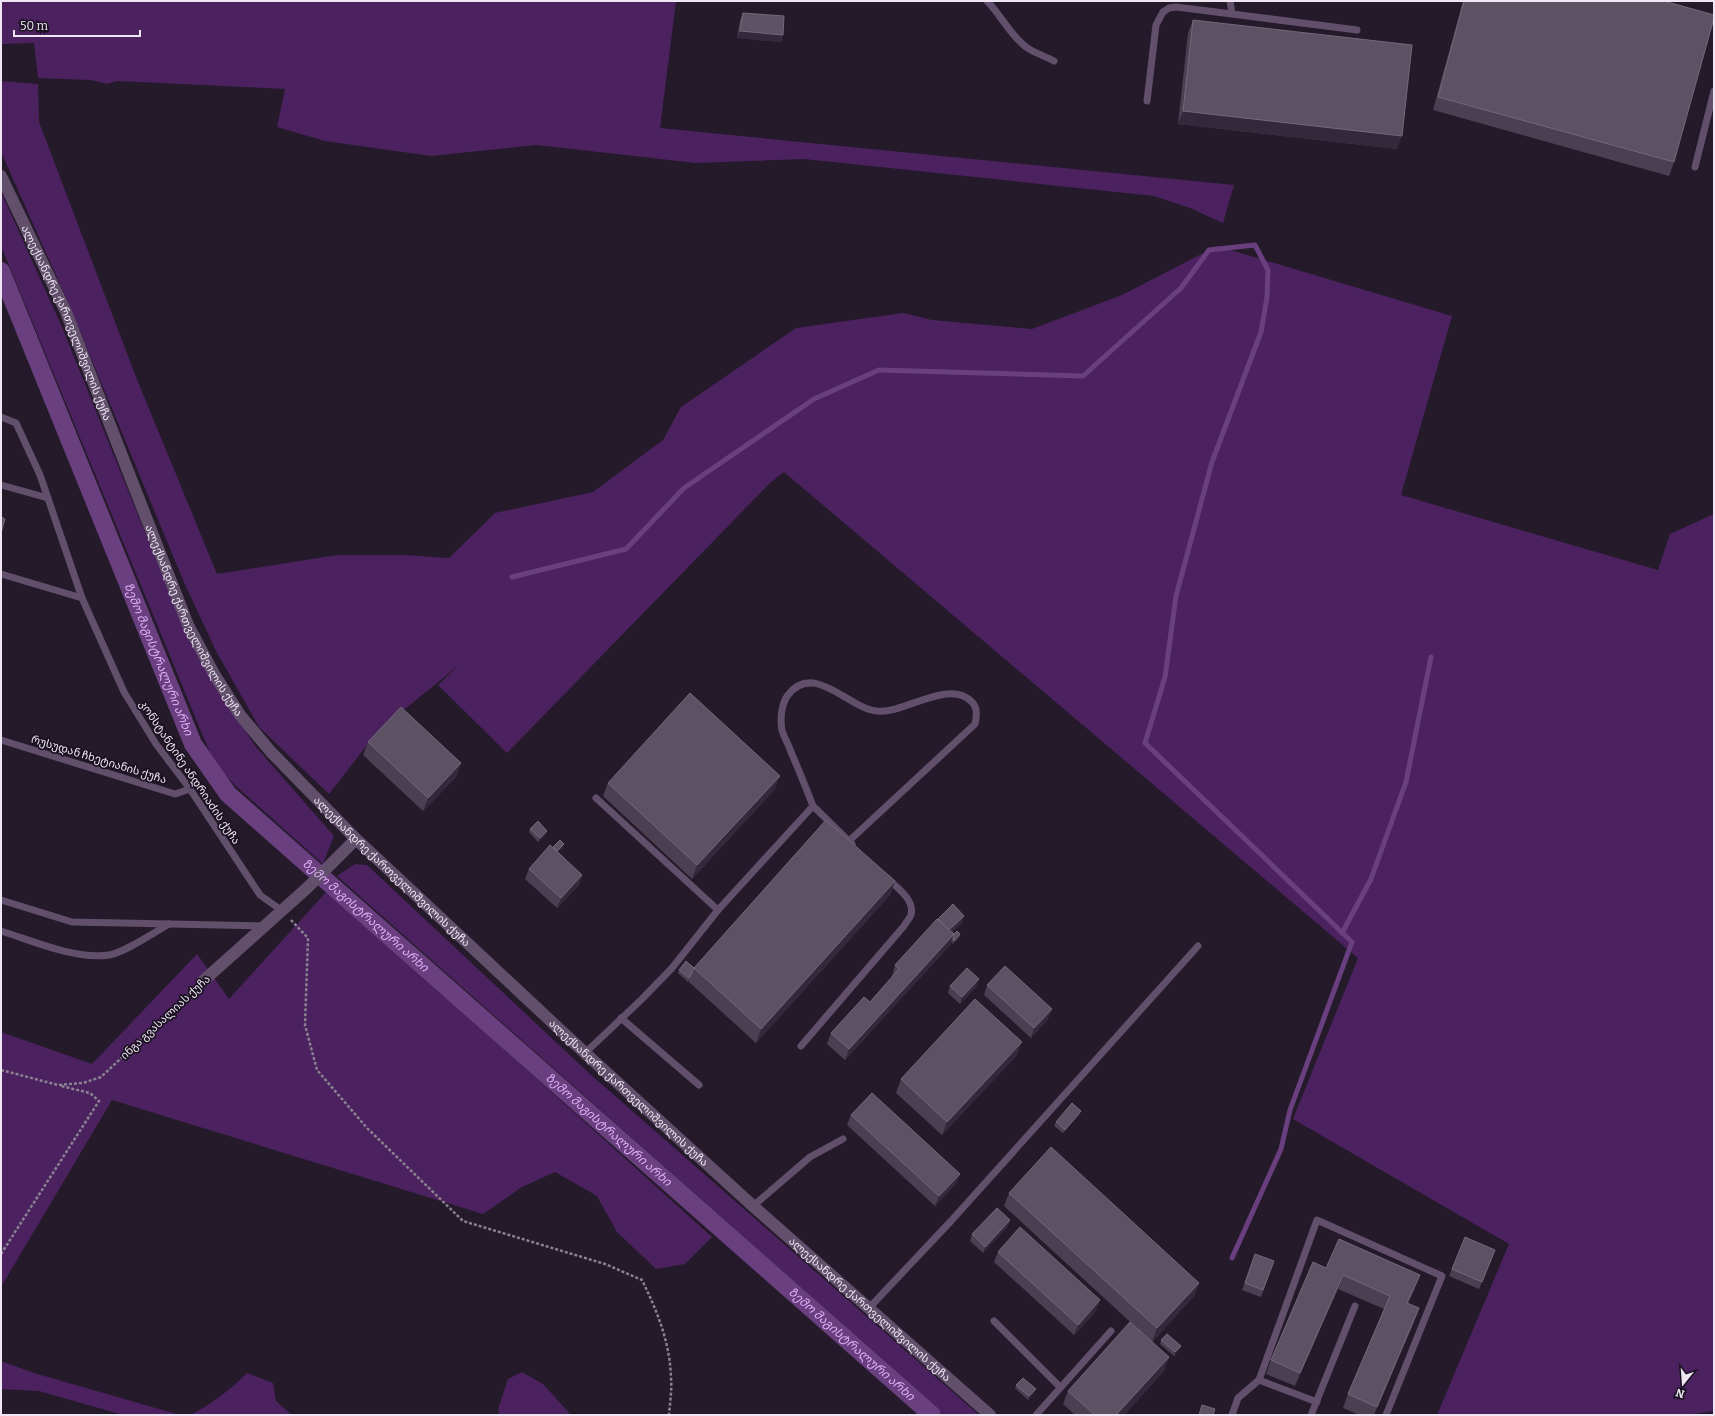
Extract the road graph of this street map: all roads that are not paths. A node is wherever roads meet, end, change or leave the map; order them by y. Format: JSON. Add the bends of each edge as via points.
{"nodes":[{"id":1,"x":987,"y":1,"type":"edge"},
{"id":2,"x":1230,"y":1,"type":"edge"},
{"id":3,"x":1232,"y":14,"type":"junction"},
{"id":4,"x":1357,"y":30,"type":"dead end"},
{"id":5,"x":1054,"y":61,"type":"dead end"},
{"id":6,"x":1714,"y":91,"type":"edge"},
{"id":7,"x":1147,"y":101,"type":"dead end"},
{"id":8,"x":1696,"y":167,"type":"dead end"},
{"id":9,"x":1,"y":176,"type":"edge"},
{"id":10,"x":1,"y":417,"type":"edge"},
{"id":11,"x":1,"y":485,"type":"edge"},
{"id":12,"x":48,"y":498,"type":"junction"},
{"id":13,"x":1,"y":574,"type":"edge"},
{"id":14,"x":82,"y":598,"type":"junction"},
{"id":15,"x":1,"y":740,"type":"edge"},
{"id":16,"x":190,"y":789,"type":"junction"},
{"id":17,"x":596,"y":798,"type":"dead end"},
{"id":18,"x":813,"y":806,"type":"junction"},
{"id":19,"x":356,"y":839,"type":"junction"},
{"id":20,"x":849,"y":841,"type":"junction"},
{"id":21,"x":859,"y":851,"type":"edge"},
{"id":22,"x":880,"y":871,"type":"edge"},
{"id":23,"x":1,"y":900,"type":"edge"},
{"id":24,"x":281,"y":910,"type":"junction"},
{"id":25,"x":718,"y":910,"type":"junction"},
{"id":26,"x":169,"y":924,"type":"junction"},
{"id":27,"x":264,"y":926,"type":"junction"},
{"id":28,"x":1,"y":931,"type":"edge"},
{"id":29,"x":1198,"y":946,"type":"dead end"},
{"id":30,"x":202,"y":982,"type":"road end"},
{"id":31,"x":621,"y":1018,"type":"junction"},
{"id":32,"x":801,"y":1046,"type":"dead end"},
{"id":33,"x":584,"y":1053,"type":"junction"},
{"id":34,"x":699,"y":1085,"type":"dead end"},
{"id":35,"x":843,"y":1139,"type":"dead end"},
{"id":36,"x":753,"y":1206,"type":"junction"},
{"id":37,"x":1354,"y":1306,"type":"dead end"},
{"id":38,"x":869,"y":1308,"type":"junction"},
{"id":39,"x":994,"y":1321,"type":"dead end"},
{"id":40,"x":1111,"y":1330,"type":"dead end"},
{"id":41,"x":1259,"y":1380,"type":"junction"},
{"id":42,"x":1060,"y":1387,"type":"junction"},
{"id":43,"x":1317,"y":1402,"type":"junction"},
{"id":44,"x":990,"y":1415,"type":"edge"},
{"id":45,"x":1036,"y":1415,"type":"edge"},
{"id":46,"x":1232,"y":1415,"type":"edge"},
{"id":47,"x":1312,"y":1415,"type":"edge"},
{"id":48,"x":1386,"y":1415,"type":"edge"}],
"edges":[{"from":1,"to":5,"type":"lane","via":[[1026,47]]},
{"from":2,"to":3,"type":"lane"},
{"from":3,"to":4,"type":"lane"},
{"from":3,"to":7,"type":"lane","via":[[1176,7],[1163,12],[1156,25]]},
{"from":6,"to":8,"type":"lane"},
{"from":9,"to":19,"type":"street","name":"ალექსანდრე ქართველიშვილის ქუჩა","via":[[66,312],[188,625],[240,715],[271,752]]},
{"from":10,"to":12,"type":"lane","name":"კონსტანტინე ანდრიაძის ქუჩა","via":[[16,423]]},
{"from":11,"to":12,"type":"lane"},
{"from":12,"to":14,"type":"lane","name":"კონსტანტინე ანდრიაძის ქუჩა"},
{"from":13,"to":14,"type":"lane"},
{"from":14,"to":16,"type":"lane","name":"კონსტანტინე ანდრიაძის ქუჩა","via":[[136,714]]},
{"from":15,"to":16,"type":"lane","name":"რუსუდან ჩხეტიანის ქუჩა","via":[[175,794]]},
{"from":16,"to":24,"type":"lane","name":"კონსტანტინე ანდრიაძის ქუჩა","via":[[260,895]]},
{"from":17,"to":25,"type":"lane"},
{"from":18,"to":20,"type":"lane"},
{"from":18,"to":20,"type":"lane","via":[[782,729],[782,710],[788,695],[802,684],[820,683],[876,711],[886,711],[944,694],[955,693],[967,697],[974,704],[977,714],[975,724]]},
{"from":18,"to":25,"type":"lane"},
{"from":19,"to":24,"type":"street","name":"ინგა გვასალიას ქუჩა"},
{"from":19,"to":33,"type":"street","name":"ალექსანდრე ქართველიშვილის ქუჩა"},
{"from":20,"to":21,"type":"lane"},
{"from":22,"to":32,"type":"lane","via":[[906,897],[911,905],[911,915]]},
{"from":23,"to":26,"type":"lane","via":[[72,922]]},
{"from":24,"to":27,"type":"street","name":"ინგა გვასალიას ქუჩა"},
{"from":25,"to":31,"type":"lane","via":[[672,968]]},
{"from":26,"to":27,"type":"lane"},
{"from":26,"to":28,"type":"lane","via":[[110,956],[81,956]]},
{"from":27,"to":30,"type":"street","name":"ინგა გვასალიას ქუჩა"},
{"from":29,"to":38,"type":"lane","via":[[951,1221]]},
{"from":31,"to":33,"type":"lane"},
{"from":31,"to":34,"type":"lane"},
{"from":33,"to":36,"type":"street","name":"ალექსანდრე ქართველიშვილის ქუჩა"},
{"from":35,"to":36,"type":"lane","via":[[810,1157]]},
{"from":36,"to":38,"type":"street","name":"ალექსანდრე ქართველიშვილის ქუჩა"},
{"from":37,"to":43,"type":"lane"},
{"from":38,"to":44,"type":"street","name":"ალექსანდრე ქართველიშვილის ქუჩა"},
{"from":39,"to":42,"type":"lane"},
{"from":40,"to":42,"type":"lane"},
{"from":41,"to":43,"type":"lane"},
{"from":41,"to":46,"type":"lane","via":[[1238,1398]]},
{"from":41,"to":48,"type":"lane","via":[[1318,1220],[1442,1276]]},
{"from":42,"to":45,"type":"lane"},
{"from":43,"to":47,"type":"lane"}]}
